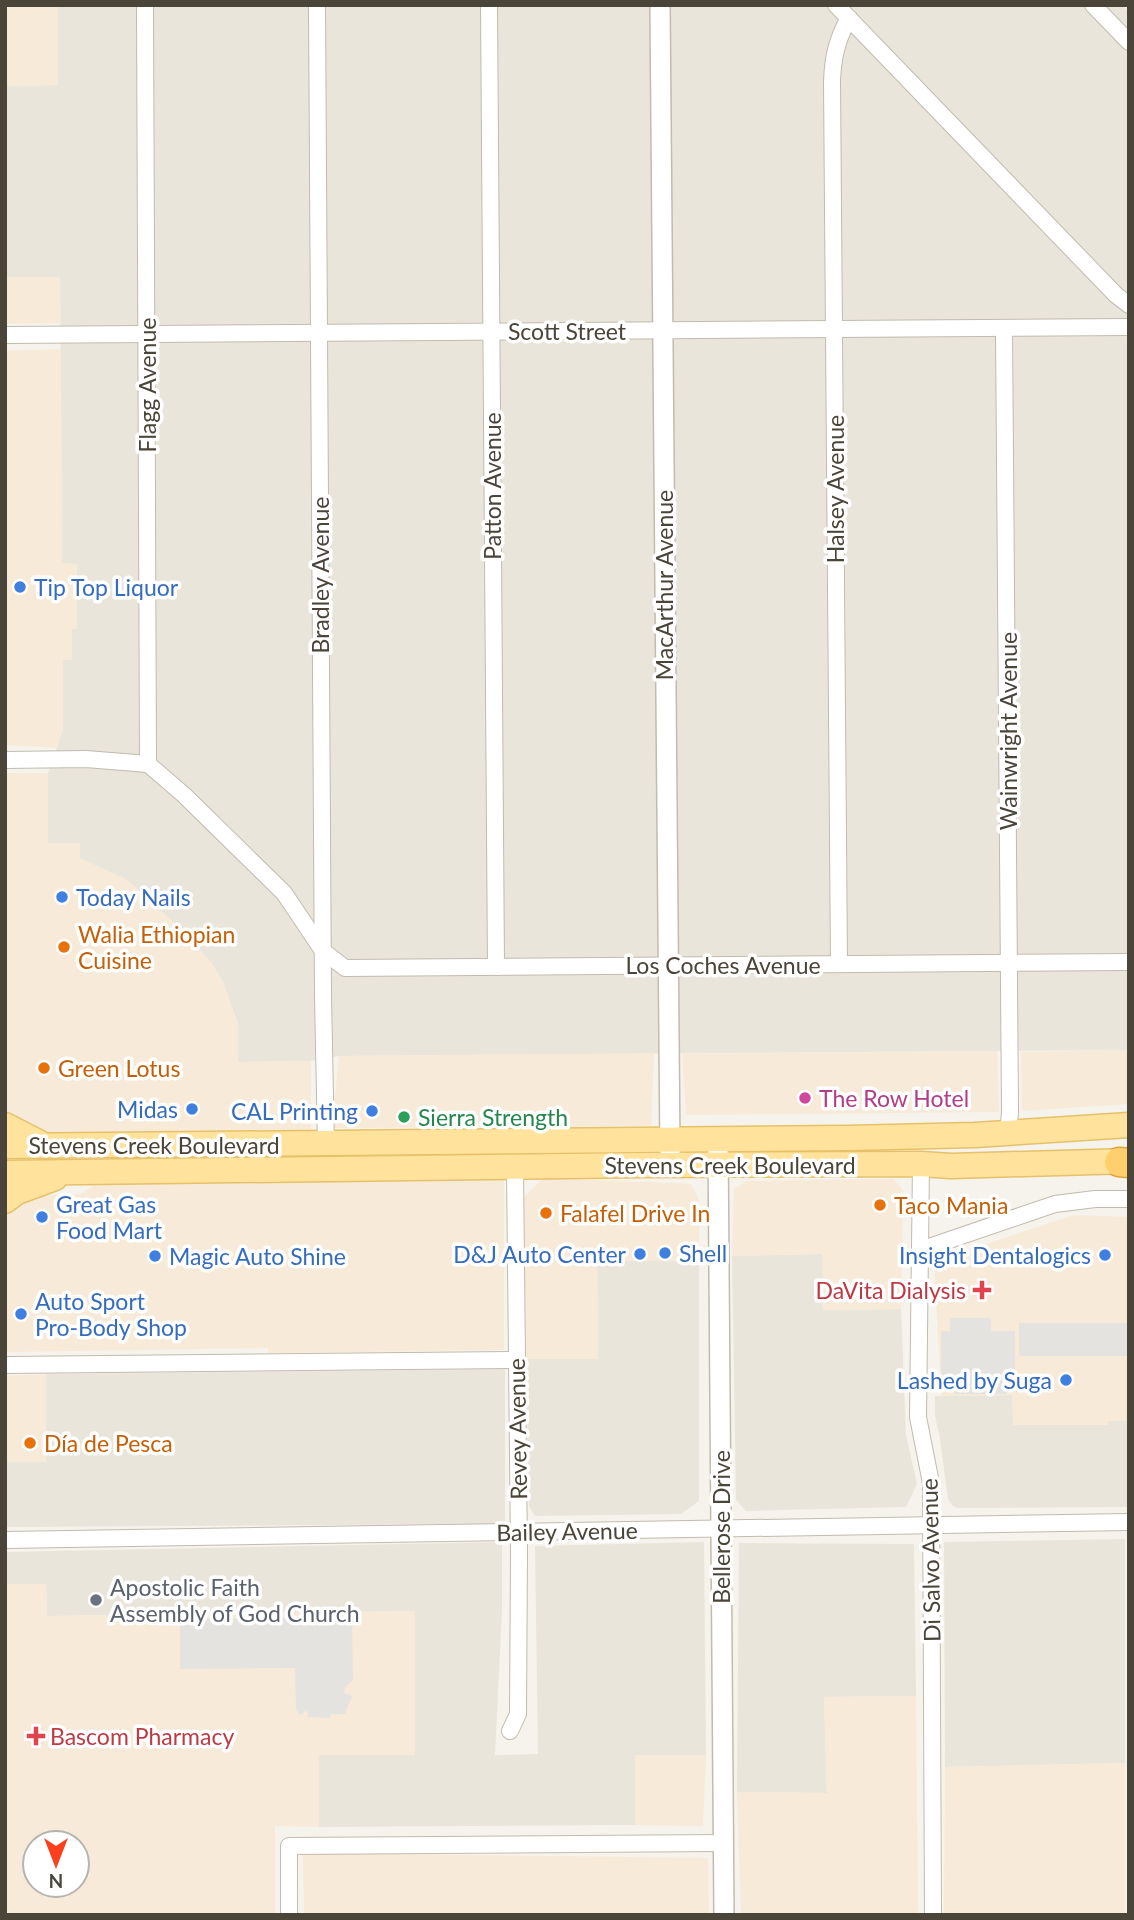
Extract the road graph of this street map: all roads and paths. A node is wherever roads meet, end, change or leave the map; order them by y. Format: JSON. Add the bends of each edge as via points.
{"nodes":[{"id":1,"x":145,"y":5,"type":"edge"},
{"id":2,"x":317,"y":5,"type":"edge"},
{"id":3,"x":489,"y":5,"type":"edge"},
{"id":4,"x":660,"y":5,"type":"edge"},
{"id":5,"x":836,"y":5,"type":"edge"},
{"id":6,"x":1093,"y":5,"type":"edge"},
{"id":7,"x":849,"y":18,"type":"junction"},
{"id":8,"x":1129,"y":42,"type":"edge"},
{"id":9,"x":1129,"y":305,"type":"edge"},
{"id":10,"x":1129,"y":327,"type":"edge"},
{"id":11,"x":1004,"y":328,"type":"junction"},
{"id":12,"x":834,"y":329,"type":"junction"},
{"id":13,"x":663,"y":330,"type":"junction"},
{"id":14,"x":491,"y":332,"type":"junction"},
{"id":15,"x":318,"y":333,"type":"junction"},
{"id":16,"x":146,"y":334,"type":"junction"},
{"id":17,"x":5,"y":335,"type":"edge"},
{"id":18,"x":5,"y":760,"type":"edge"},
{"id":19,"x":148,"y":764,"type":"junction"},
{"id":20,"x":323,"y":951,"type":"junction"},
{"id":21,"x":1129,"y":962,"type":"edge"},
{"id":22,"x":839,"y":964,"type":"junction"},
{"id":23,"x":1009,"y":964,"type":"junction"},
{"id":24,"x":667,"y":965,"type":"junction"},
{"id":25,"x":496,"y":967,"type":"junction"},
{"id":26,"x":5,"y":1125,"type":"edge"},
{"id":27,"x":1129,"y":1125,"type":"edge"},
{"id":28,"x":1008,"y":1134,"type":"junction"},
{"id":29,"x":975,"y":1135,"type":"junction"},
{"id":30,"x":669,"y":1140,"type":"junction"},
{"id":31,"x":718,"y":1140,"type":"junction"},
{"id":32,"x":428,"y":1144,"type":"junction"},
{"id":33,"x":44,"y":1145,"type":"junction"},
{"id":34,"x":326,"y":1145,"type":"junction"},
{"id":35,"x":5,"y":1146,"type":"edge"},
{"id":36,"x":1125,"y":1162,"type":"edge"},
{"id":37,"x":921,"y":1164,"type":"junction"},
{"id":38,"x":671,"y":1165,"type":"junction"},
{"id":39,"x":717,"y":1165,"type":"junction"},
{"id":40,"x":515,"y":1167,"type":"junction"},
{"id":41,"x":331,"y":1170,"type":"junction"},
{"id":42,"x":70,"y":1172,"type":"junction"},
{"id":43,"x":5,"y":1173,"type":"edge"},
{"id":44,"x":1129,"y":1199,"type":"edge"},
{"id":45,"x":5,"y":1200,"type":"edge"},
{"id":46,"x":920,"y":1250,"type":"junction"},
{"id":47,"x":517,"y":1360,"type":"junction"},
{"id":48,"x":5,"y":1365,"type":"edge"},
{"id":49,"x":1129,"y":1521,"type":"edge"},
{"id":50,"x":931,"y":1525,"type":"junction"},
{"id":51,"x":722,"y":1529,"type":"junction"},
{"id":52,"x":518,"y":1531,"type":"junction"},
{"id":53,"x":5,"y":1540,"type":"edge"},
{"id":54,"x":510,"y":1731,"type":"dead end"},
{"id":55,"x":722,"y":1843,"type":"junction"},
{"id":56,"x":289,"y":1915,"type":"edge"},
{"id":57,"x":724,"y":1915,"type":"edge"},
{"id":58,"x":933,"y":1915,"type":"edge"}],
"edges":[{"from":1,"to":16,"type":"street","name":"Flagg Avenue"},
{"from":2,"to":15,"type":"street","name":"Bradley Avenue"},
{"from":3,"to":14,"type":"street","name":"Patton Avenue"},
{"from":4,"to":13,"type":"street","name":"MacArthur Avenue"},
{"from":5,"to":7,"type":"street"},
{"from":6,"to":8,"type":"street"},
{"from":7,"to":9,"type":"street"},
{"from":7,"to":12,"type":"street","name":"Halsey Avenue","via":[[832,68]]},
{"from":10,"to":11,"type":"street","name":"Scott Street"},
{"from":11,"to":12,"type":"street","name":"Scott Street"},
{"from":11,"to":23,"type":"street","name":"Wainwright Avenue"},
{"from":12,"to":13,"type":"street","name":"Scott Street"},
{"from":12,"to":22,"type":"street","name":"Halsey Avenue"},
{"from":13,"to":14,"type":"street","name":"Scott Street"},
{"from":13,"to":24,"type":"street","name":"MacArthur Avenue"},
{"from":14,"to":15,"type":"street","name":"Scott Street"},
{"from":14,"to":25,"type":"street","name":"Patton Avenue"},
{"from":15,"to":16,"type":"street","name":"Scott Street"},
{"from":15,"to":20,"type":"street","name":"Bradley Avenue"},
{"from":16,"to":17,"type":"street","name":"Scott Street"},
{"from":16,"to":19,"type":"street","name":"Flagg Avenue"},
{"from":18,"to":19,"type":"street"},
{"from":19,"to":20,"type":"street","via":[[284,893]]},
{"from":20,"to":25,"type":"street","name":"Los Coches Avenue","via":[[345,968]]},
{"from":20,"to":34,"type":"street","name":"Bradley Avenue"},
{"from":21,"to":23,"type":"street","name":"Los Coches Avenue"},
{"from":22,"to":23,"type":"street","name":"Los Coches Avenue"},
{"from":22,"to":24,"type":"street","name":"Los Coches Avenue"},
{"from":23,"to":28,"type":"street","name":"Wainwright Avenue"},
{"from":24,"to":25,"type":"street","name":"Los Coches Avenue"},
{"from":24,"to":30,"type":"street","name":"MacArthur Avenue"},
{"from":26,"to":33,"type":"main road"},
{"from":27,"to":28,"type":"main road","name":"Stevens Creek Boulevard"},
{"from":28,"to":29,"type":"main road","name":"Stevens Creek Boulevard"},
{"from":29,"to":31,"type":"main road","name":"Stevens Creek Boulevard"},
{"from":29,"to":37,"type":"main road"},
{"from":30,"to":31,"type":"main road","name":"Stevens Creek Boulevard"},
{"from":30,"to":32,"type":"main road","name":"Stevens Creek Boulevard"},
{"from":30,"to":38,"type":"street","name":"MacArthur Avenue"},
{"from":31,"to":39,"type":"street","name":"Bellerose Drive"},
{"from":32,"to":34,"type":"main road","name":"Stevens Creek Boulevard"},
{"from":32,"to":41,"type":"main road","name":"Stevens Creek Boulevard","via":[[400,1156],[348,1156],[337,1160]]},
{"from":33,"to":34,"type":"main road","name":"Stevens Creek Boulevard"},
{"from":33,"to":35,"type":"main road","name":"Stevens Creek Boulevard"},
{"from":36,"to":37,"type":"main road","name":"Stevens Creek Boulevard"},
{"from":37,"to":39,"type":"main road","name":"Stevens Creek Boulevard"},
{"from":37,"to":46,"type":"street","name":"Di Salvo Avenue"},
{"from":38,"to":39,"type":"main road","name":"Stevens Creek Boulevard"},
{"from":38,"to":40,"type":"main road","name":"Stevens Creek Boulevard"},
{"from":39,"to":51,"type":"street","name":"Bellerose Drive"},
{"from":40,"to":41,"type":"main road","name":"Stevens Creek Boulevard"},
{"from":40,"to":47,"type":"street","name":"Revey Avenue"},
{"from":41,"to":42,"type":"main road","name":"Stevens Creek Boulevard"},
{"from":42,"to":43,"type":"main road","name":"Stevens Creek Boulevard"},
{"from":42,"to":45,"type":"main road"},
{"from":44,"to":46,"type":"street","via":[[1055,1204]]},
{"from":46,"to":50,"type":"street","name":"Di Salvo Avenue","via":[[918,1417],[931,1483]]},
{"from":47,"to":48,"type":"street"},
{"from":47,"to":52,"type":"street","name":"Revey Avenue"},
{"from":49,"to":50,"type":"street","name":"Bailey Avenue"},
{"from":50,"to":51,"type":"street","name":"Bailey Avenue"},
{"from":50,"to":58,"type":"street","name":"Di Salvo Avenue"},
{"from":51,"to":52,"type":"street","name":"Bailey Avenue"},
{"from":51,"to":55,"type":"street","name":"Bellerose Drive"},
{"from":52,"to":53,"type":"street","name":"Bailey Avenue"},
{"from":52,"to":54,"type":"street","name":"Revey Avenue","via":[[518,1713]]},
{"from":55,"to":56,"type":"street","via":[[289,1846]]},
{"from":55,"to":57,"type":"street","name":"Bellerose Drive"}]}
